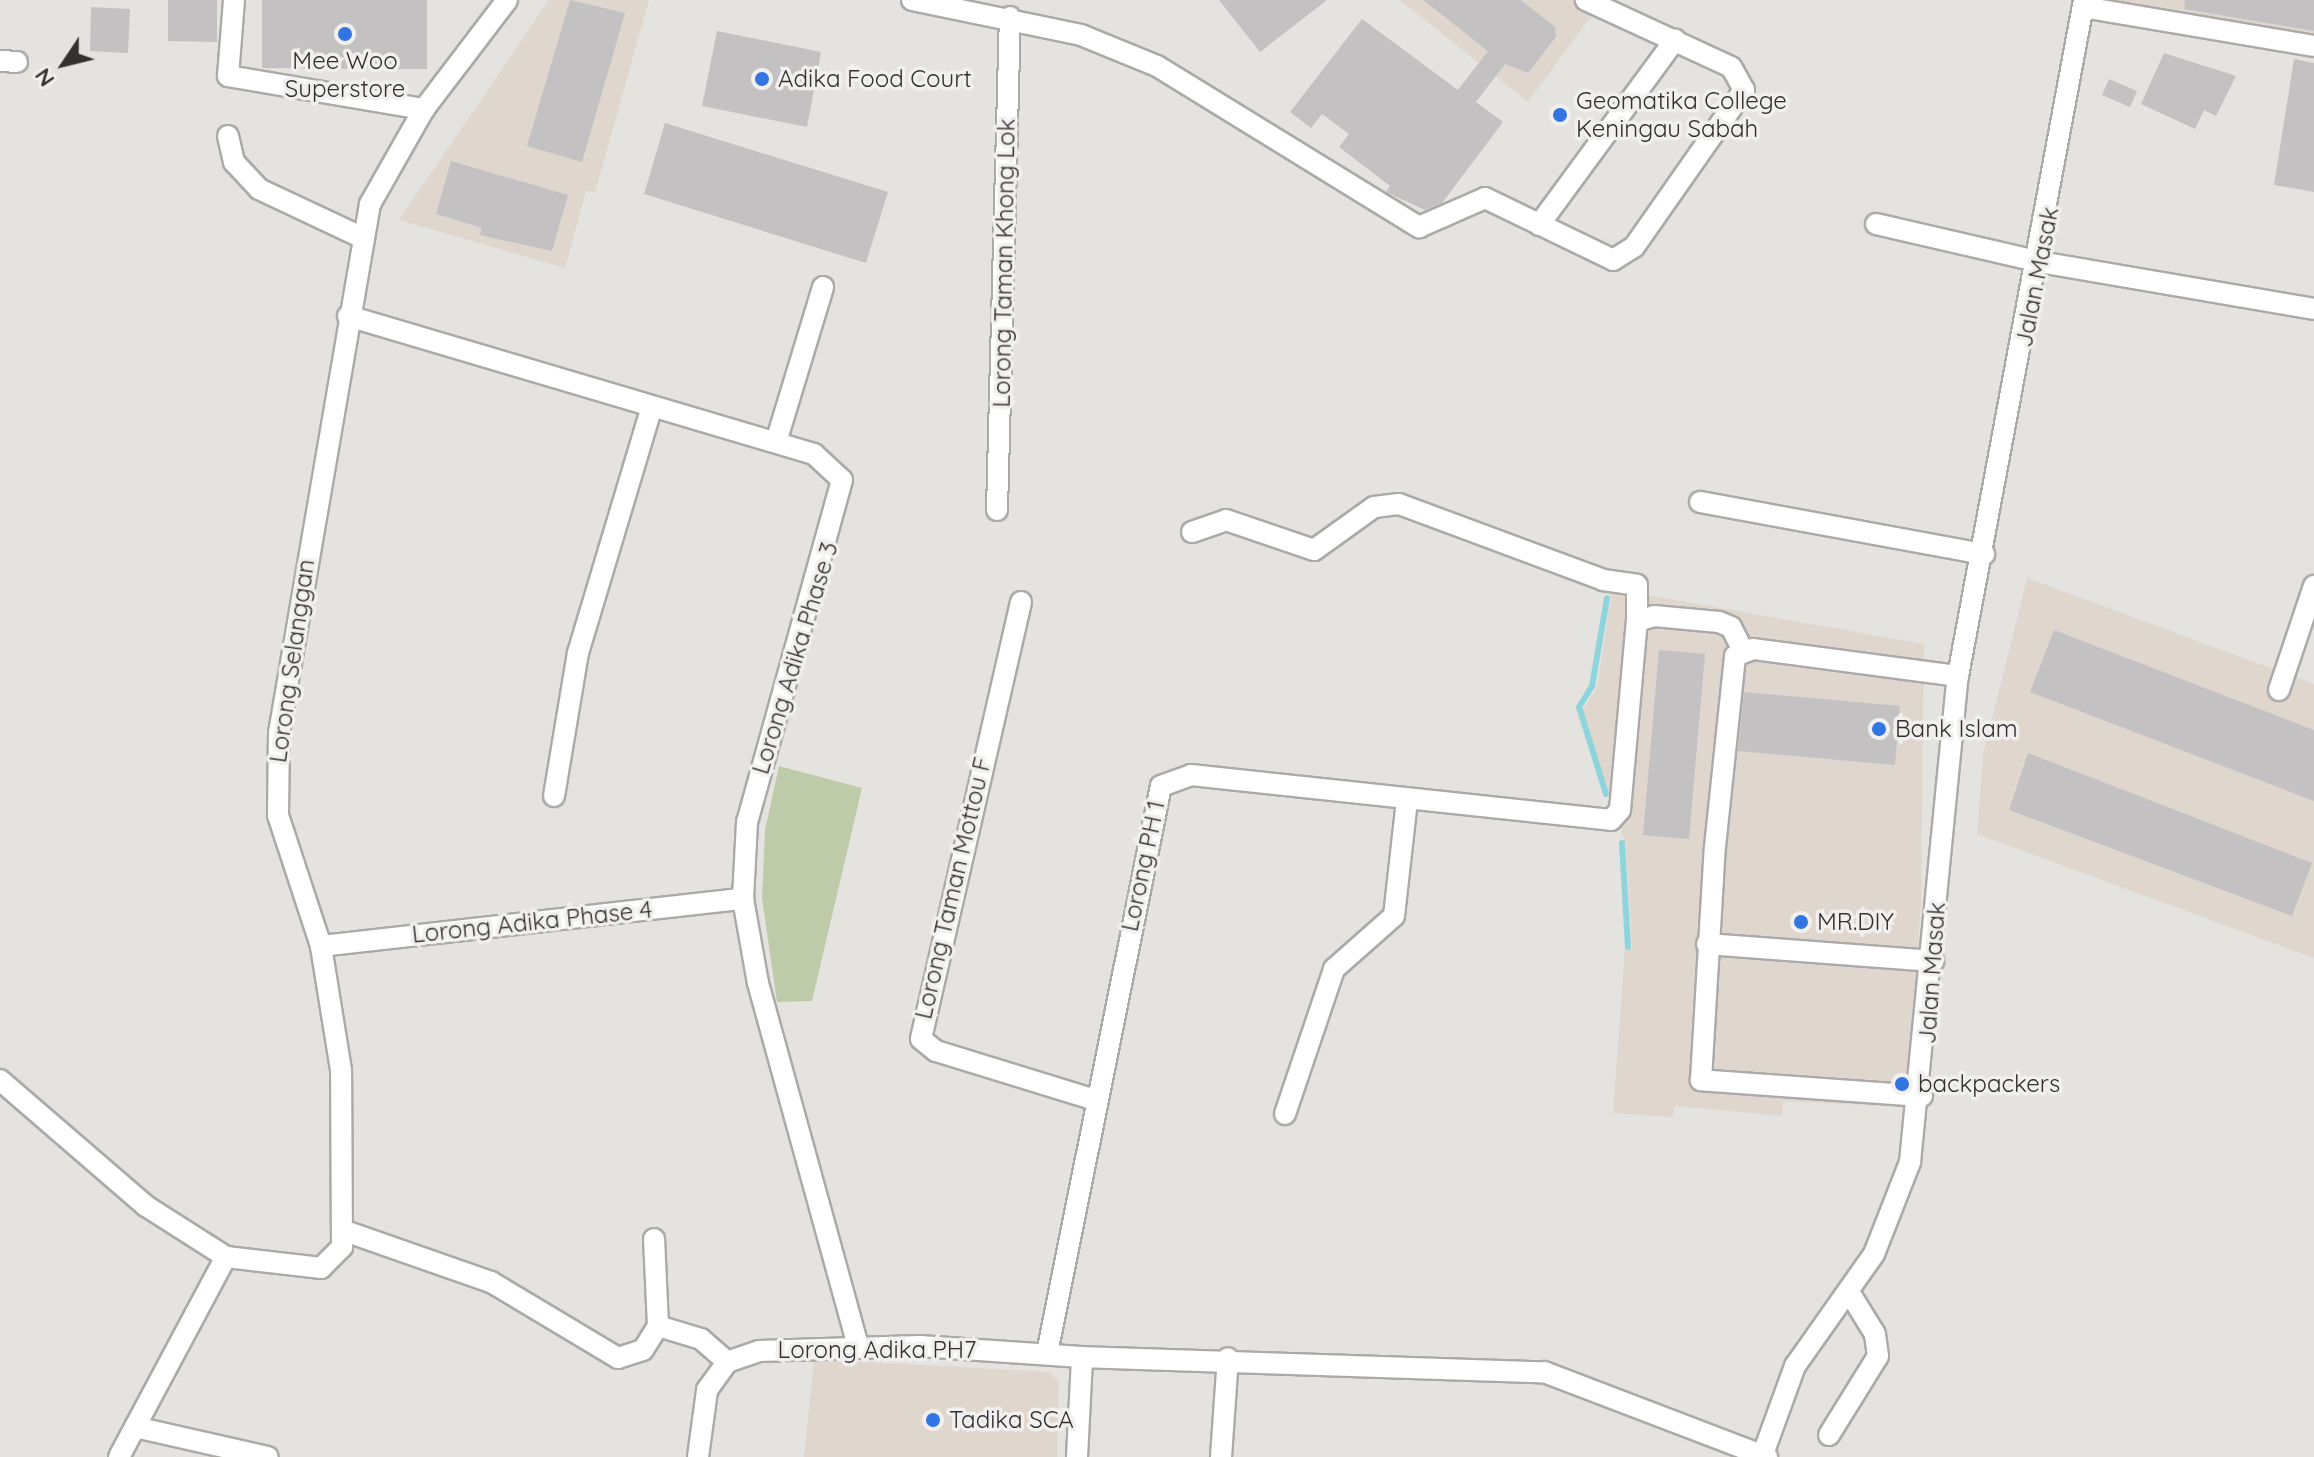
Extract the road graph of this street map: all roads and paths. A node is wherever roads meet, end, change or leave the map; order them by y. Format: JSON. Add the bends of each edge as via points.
{"nodes":[{"id":1,"x":234,"y":0,"type":"edge"},
{"id":2,"x":507,"y":0,"type":"edge"},
{"id":3,"x":912,"y":0,"type":"edge"},
{"id":4,"x":1586,"y":0,"type":"edge"},
{"id":5,"x":2084,"y":3,"type":"edge"},
{"id":6,"x":2137,"y":8,"type":"edge"},
{"id":7,"x":1010,"y":17,"type":"junction"},
{"id":8,"x":1675,"y":40,"type":"junction"},
{"id":9,"x":2314,"y":46,"type":"edge"},
{"id":10,"x":424,"y":109,"type":"junction"},
{"id":11,"x":228,"y":136,"type":"dead end"},
{"id":12,"x":1876,"y":224,"type":"dead end"},
{"id":13,"x":1539,"y":225,"type":"junction"},
{"id":14,"x":361,"y":237,"type":"junction"},
{"id":15,"x":2040,"y":262,"type":"junction"},
{"id":16,"x":823,"y":287,"type":"dead end"},
{"id":17,"x":2314,"y":309,"type":"edge"},
{"id":18,"x":348,"y":316,"type":"junction"},
{"id":19,"x":651,"y":409,"type":"junction"},
{"id":20,"x":776,"y":442,"type":"junction"},
{"id":21,"x":1700,"y":502,"type":"dead end"},
{"id":22,"x":997,"y":510,"type":"dead end"},
{"id":23,"x":1192,"y":532,"type":"dead end"},
{"id":24,"x":1984,"y":554,"type":"junction"},
{"id":25,"x":2314,"y":586,"type":"edge"},
{"id":26,"x":1021,"y":602,"type":"dead end"},
{"id":27,"x":1637,"y":621,"type":"junction"},
{"id":28,"x":1743,"y":651,"type":"junction"},
{"id":29,"x":1958,"y":676,"type":"junction"},
{"id":30,"x":2279,"y":690,"type":"dead end"},
{"id":31,"x":554,"y":796,"type":"dead end"},
{"id":32,"x":1407,"y":800,"type":"junction"},
{"id":33,"x":743,"y":899,"type":"junction"},
{"id":34,"x":1707,"y":944,"type":"junction"},
{"id":35,"x":321,"y":946,"type":"junction"},
{"id":36,"x":1933,"y":961,"type":"junction"},
{"id":37,"x":0,"y":1080,"type":"edge"},
{"id":38,"x":1922,"y":1096,"type":"junction"},
{"id":39,"x":1095,"y":1100,"type":"junction"},
{"id":40,"x":1285,"y":1114,"type":"dead end"},
{"id":41,"x":345,"y":1231,"type":"junction"},
{"id":42,"x":654,"y":1239,"type":"dead end"},
{"id":43,"x":226,"y":1257,"type":"junction"},
{"id":44,"x":1849,"y":1292,"type":"junction"},
{"id":45,"x":658,"y":1326,"type":"junction"},
{"id":46,"x":858,"y":1345,"type":"junction"},
{"id":47,"x":1047,"y":1353,"type":"junction"},
{"id":48,"x":1082,"y":1357,"type":"junction"},
{"id":49,"x":1228,"y":1358,"type":"junction"},
{"id":50,"x":727,"y":1362,"type":"junction"},
{"id":51,"x":135,"y":1427,"type":"junction"},
{"id":52,"x":1829,"y":1435,"type":"dead end"},
{"id":53,"x":1765,"y":1455,"type":"edge"},
{"id":54,"x":119,"y":1457,"type":"edge"},
{"id":55,"x":268,"y":1457,"type":"edge"},
{"id":56,"x":698,"y":1457,"type":"edge"},
{"id":57,"x":1077,"y":1457,"type":"edge"},
{"id":58,"x":1221,"y":1457,"type":"edge"}],
"edges":[{"from":1,"to":10,"type":"street","via":[[228,76]]},
{"from":2,"to":10,"type":"street","name":"Lorong Selanggan"},
{"from":3,"to":7,"type":"street"},
{"from":4,"to":8,"type":"street"},
{"from":5,"to":6,"type":"street"},
{"from":5,"to":15,"type":"street","name":"Jalan Masak"},
{"from":6,"to":9,"type":"street"},
{"from":7,"to":13,"type":"street","via":[[1157,66],[1419,227],[1478,197]]},
{"from":7,"to":22,"type":"street","name":"Lorong Taman Khong Lok"},
{"from":8,"to":13,"type":"street"},
{"from":8,"to":13,"type":"street","via":[[1731,67],[1744,90],[1643,235],[1613,260]]},
{"from":10,"to":14,"type":"street","name":"Lorong Selanggan","via":[[383,173]]},
{"from":11,"to":14,"type":"street","via":[[234,162],[259,189]]},
{"from":12,"to":15,"type":"street"},
{"from":14,"to":18,"type":"street","name":"Lorong Selanggan"},
{"from":15,"to":17,"type":"street"},
{"from":15,"to":24,"type":"street","name":"Jalan Masak"},
{"from":16,"to":20,"type":"street"},
{"from":18,"to":19,"type":"street","name":"Lorong Adika Phase 3"},
{"from":18,"to":35,"type":"street","name":"Lorong Selanggan","via":[[276,773],[278,815]]},
{"from":19,"to":20,"type":"street","name":"Lorong Adika Phase 3"},
{"from":19,"to":31,"type":"street","via":[[578,653]]},
{"from":20,"to":33,"type":"street","name":"Lorong Adika Phase 3","via":[[832,464],[842,494],[747,822]]},
{"from":21,"to":24,"type":"street"},
{"from":23,"to":27,"type":"street","via":[[1226,520],[1314,550],[1374,507],[1399,504],[1603,580],[1637,585]]},
{"from":24,"to":29,"type":"street","name":"Jalan Masak"},
{"from":25,"to":30,"type":"street"},
{"from":26,"to":39,"type":"street","name":"Lorong Taman Mottou F","via":[[920,1031],[936,1051]]},
{"from":27,"to":28,"type":"street","via":[[1654,616],[1719,622],[1731,627]]},
{"from":27,"to":32,"type":"street","name":"Lorong PH 1","via":[[1617,817],[1604,822]]},
{"from":28,"to":29,"type":"street"},
{"from":28,"to":34,"type":"street","via":[[1731,666]]},
{"from":29,"to":36,"type":"street","name":"Jalan Masak"},
{"from":32,"to":39,"type":"street","name":"Lorong PH 1","via":[[1191,775],[1161,786]]},
{"from":32,"to":40,"type":"street","via":[[1394,916],[1334,969]]},
{"from":33,"to":35,"type":"street","name":"Lorong Adika Phase 4"},
{"from":33,"to":46,"type":"street","name":"Lorong Adika Phase 3","via":[[766,1013]]},
{"from":34,"to":36,"type":"street"},
{"from":34,"to":38,"type":"street","via":[[1701,1080]]},
{"from":35,"to":41,"type":"street","name":"Lorong Selanggan","via":[[341,1070]]},
{"from":36,"to":38,"type":"street","name":"Jalan Masak"},
{"from":37,"to":43,"type":"street","via":[[146,1206]]},
{"from":38,"to":44,"type":"street","name":"Jalan Masak","via":[[1901,1193]]},
{"from":39,"to":47,"type":"street","name":"Lorong PH 1"},
{"from":41,"to":43,"type":"street","name":"Lorong Selanggan","via":[[338,1259],[321,1268]]},
{"from":41,"to":45,"type":"street","via":[[491,1282],[618,1358],[643,1350]]},
{"from":42,"to":45,"type":"street"},
{"from":43,"to":51,"type":"street"},
{"from":44,"to":52,"type":"street","via":[[1875,1334],[1878,1356]]},
{"from":44,"to":53,"type":"street","name":"Jalan Masak","via":[[1795,1366]]},
{"from":45,"to":50,"type":"street","via":[[701,1339]]},
{"from":46,"to":47,"type":"street","name":"Lorong Adika PH7"},
{"from":46,"to":50,"type":"street","name":"Lorong Adika PH7","via":[[759,1351]]},
{"from":47,"to":48,"type":"street","name":"Lorong Adika PH7"},
{"from":48,"to":49,"type":"street","name":"Lorong Adika PH7"},
{"from":48,"to":57,"type":"street"},
{"from":49,"to":53,"type":"street","name":"Lorong Adika PH7","via":[[1544,1372]]},
{"from":49,"to":58,"type":"street"},
{"from":50,"to":56,"type":"street","via":[[707,1390]]},
{"from":51,"to":54,"type":"street"},
{"from":51,"to":55,"type":"street"}]}
